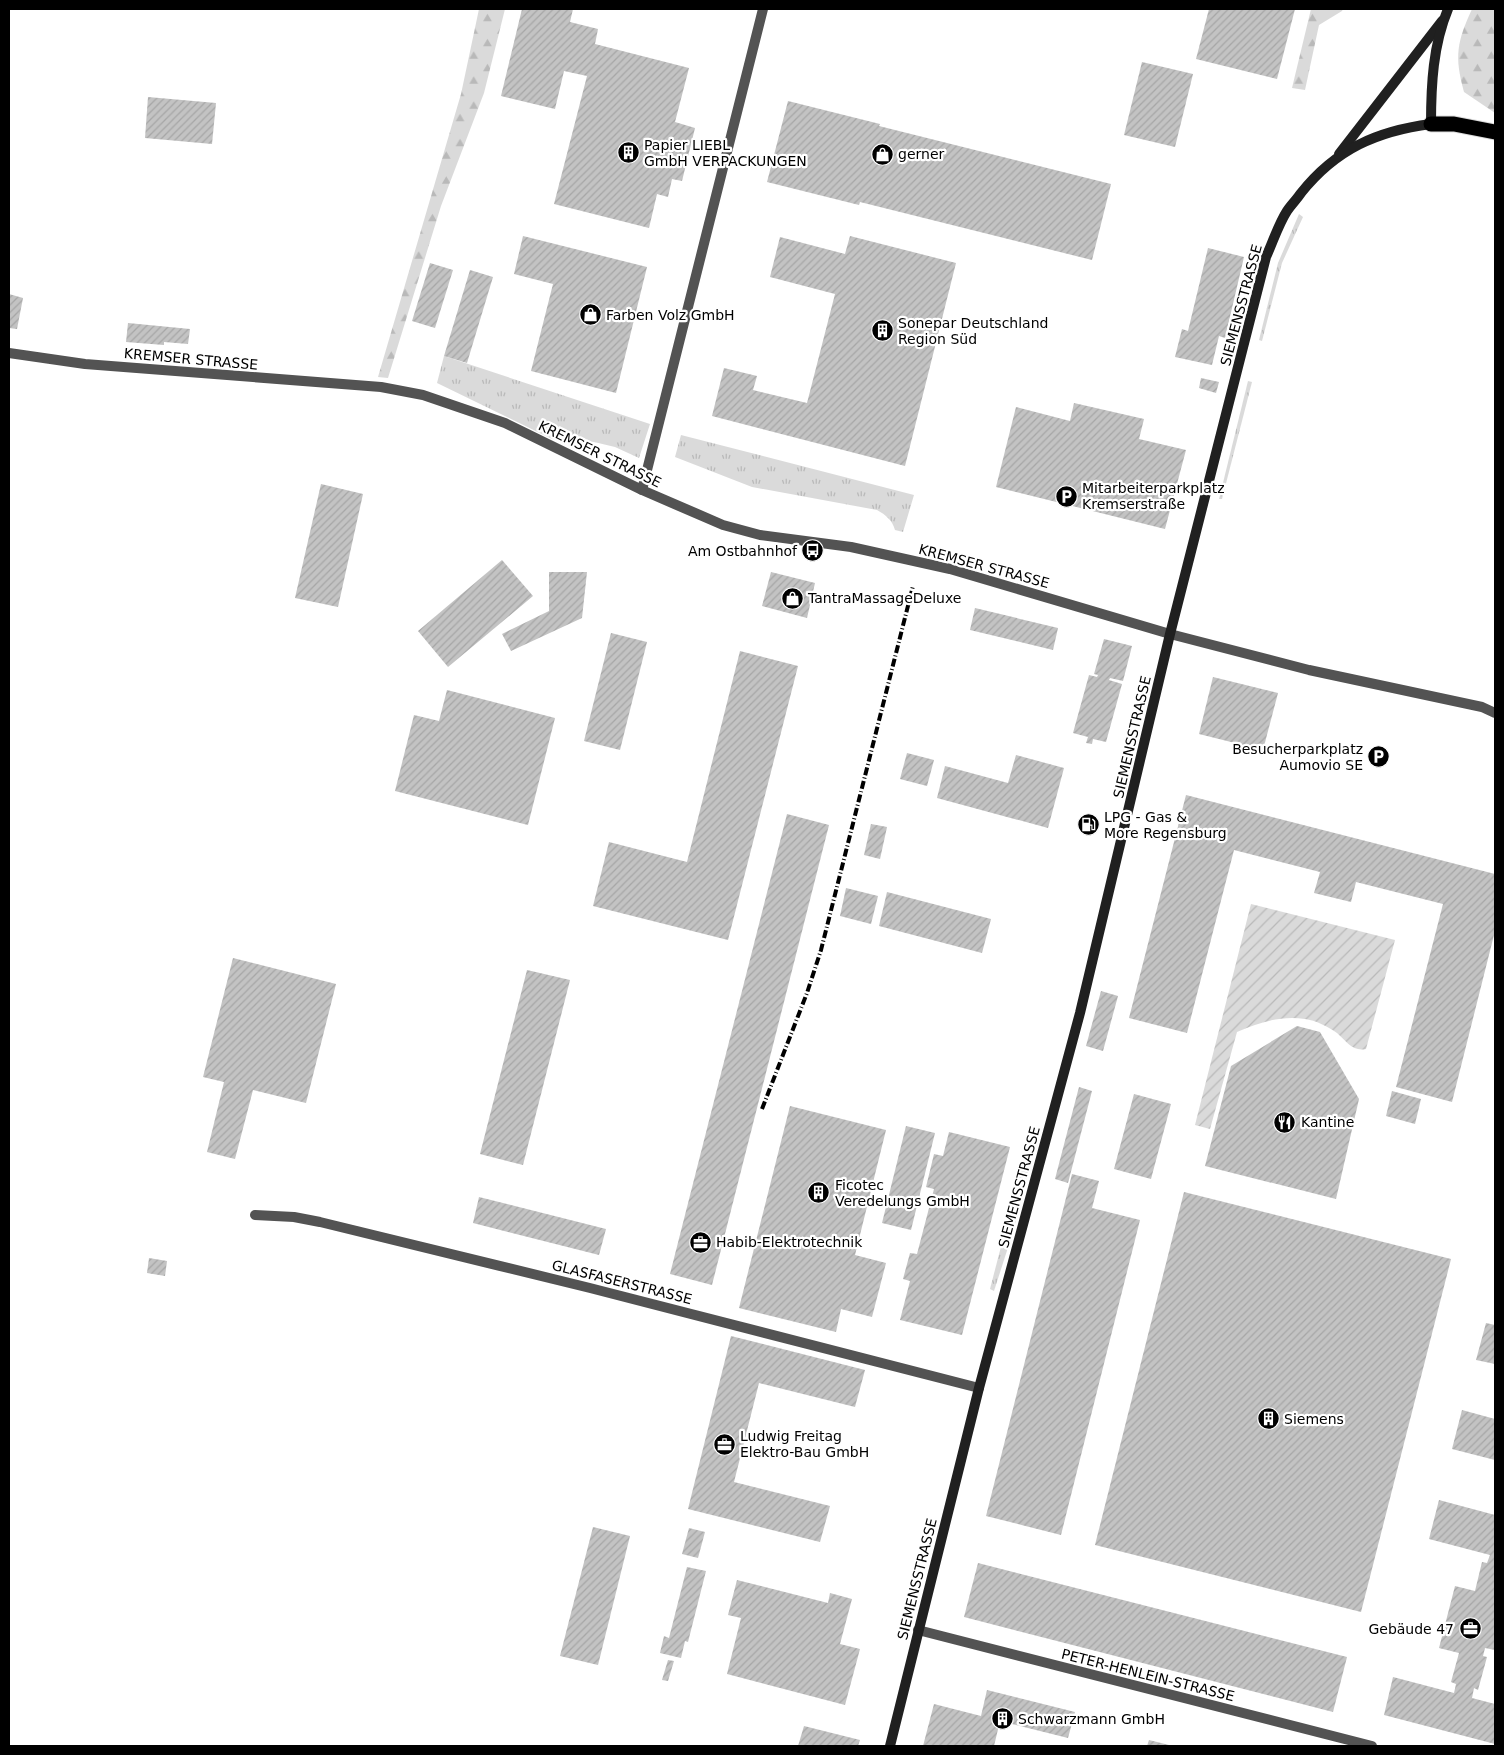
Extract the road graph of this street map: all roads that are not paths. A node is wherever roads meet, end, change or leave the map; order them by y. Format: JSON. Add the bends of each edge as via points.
{"nodes":[{"id":1,"x":763,"y":9,"type":"edge"},
{"id":2,"x":1446,"y":13,"type":"edge"},
{"id":3,"x":1431,"y":124,"type":"junction"},
{"id":4,"x":1495,"y":132,"type":"edge"},
{"id":5,"x":1333,"y":160,"type":"junction"},
{"id":6,"x":9,"y":353,"type":"edge"},
{"id":7,"x":642,"y":490,"type":"junction"},
{"id":8,"x":1170,"y":634,"type":"junction"},
{"id":9,"x":1495,"y":713,"type":"edge"},
{"id":10,"x":255,"y":1215,"type":"dead end"},
{"id":11,"x":979,"y":1388,"type":"junction"},
{"id":12,"x":918,"y":1630,"type":"junction"},
{"id":13,"x":890,"y":1746,"type":"edge"},
{"id":14,"x":1372,"y":1746,"type":"edge"}],
"edges":[{"from":1,"to":7,"type":"street"},
{"from":2,"to":3,"type":"street","via":[[1435,55]]},
{"from":2,"to":5,"type":"street"},
{"from":3,"to":4,"type":"highway","via":[[1454,124]]},
{"from":3,"to":5,"type":"street","name":"SIEMENSSTRASSE","via":[[1382,134]]},
{"from":5,"to":8,"type":"street","name":"SIEMENSSTRASSE","via":[[1287,211],[1266,257]]},
{"from":6,"to":7,"type":"street","name":"KREMSER STRASSE","via":[[85,364],[381,387],[423,395],[505,423]]},
{"from":7,"to":8,"type":"street","name":"KREMSER STRASSE","via":[[723,525],[751,533],[851,547],[950,570]]},
{"from":8,"to":9,"type":"street","via":[[1309,670],[1482,707]]},
{"from":8,"to":11,"type":"street","name":"SIEMENSSTRASSE","via":[[1080,1012]]},
{"from":10,"to":11,"type":"street","name":"GLASFASERSTRASSE","via":[[320,1222]]},
{"from":11,"to":12,"type":"street","name":"SIEMENSSTRASSE"},
{"from":12,"to":13,"type":"street","name":"SIEMENSSTRASSE"},
{"from":12,"to":14,"type":"street","name":"PETER-HENLEIN-STRASSE"}]}
